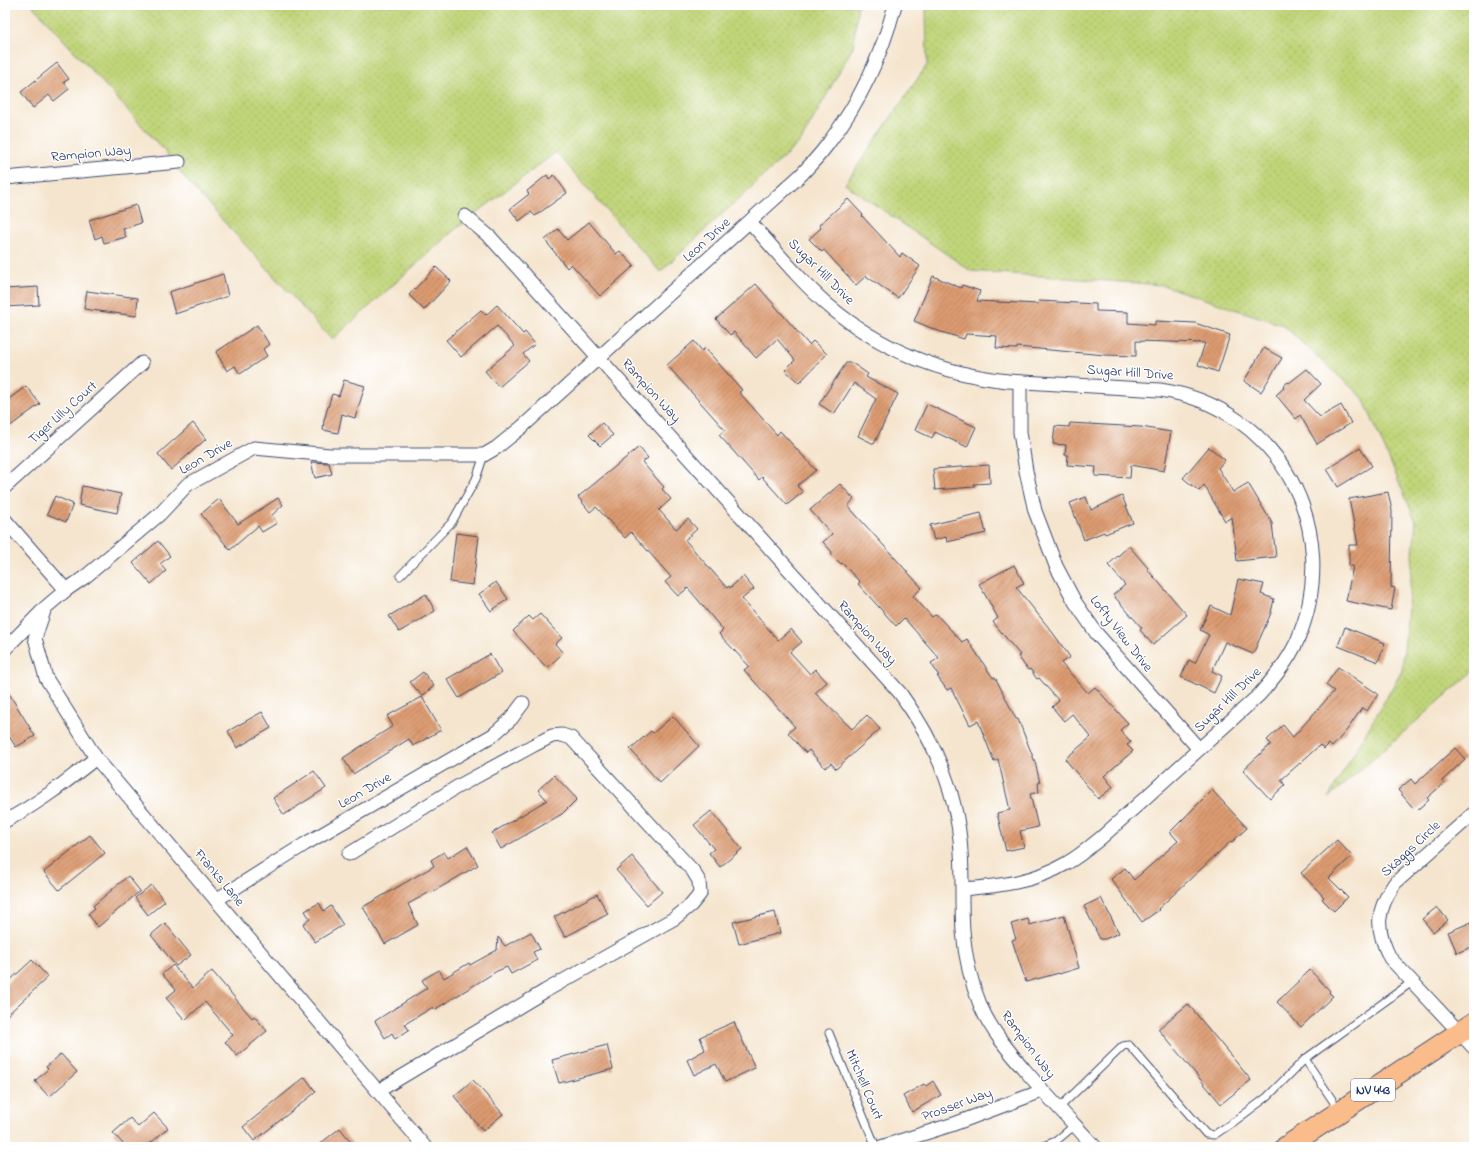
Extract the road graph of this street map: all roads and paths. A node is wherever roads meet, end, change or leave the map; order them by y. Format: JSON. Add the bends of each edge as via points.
{"nodes":[{"id":1,"x":895,"y":5,"type":"edge"},
{"id":2,"x":179,"y":162,"type":"dead end"},
{"id":3,"x":5,"y":178,"type":"edge"},
{"id":4,"x":465,"y":216,"type":"dead end"},
{"id":5,"x":750,"y":222,"type":"junction"},
{"id":6,"x":599,"y":358,"type":"junction"},
{"id":7,"x":142,"y":363,"type":"dead end"},
{"id":8,"x":1020,"y":382,"type":"junction"},
{"id":9,"x":484,"y":455,"type":"junction"},
{"id":10,"x":5,"y":487,"type":"edge"},
{"id":11,"x":5,"y":520,"type":"edge"},
{"id":12,"x":400,"y":576,"type":"dead end"},
{"id":13,"x":66,"y":590,"type":"junction"},
{"id":14,"x":46,"y":607,"type":"junction"},
{"id":15,"x":5,"y":649,"type":"edge"},
{"id":16,"x":523,"y":703,"type":"dead end"},
{"id":17,"x":1199,"y":749,"type":"junction"},
{"id":18,"x":96,"y":758,"type":"junction"},
{"id":19,"x":1474,"y":813,"type":"edge"},
{"id":20,"x":5,"y":821,"type":"edge"},
{"id":21,"x":349,"y":854,"type":"dead end"},
{"id":22,"x":963,"y":889,"type":"junction"},
{"id":23,"x":216,"y":900,"type":"junction"},
{"id":24,"x":1412,"y":982,"type":"junction"},
{"id":25,"x":1467,"y":1028,"type":"edge"},
{"id":26,"x":828,"y":1033,"type":"dead end"},
{"id":27,"x":1474,"y":1048,"type":"edge"},
{"id":28,"x":1305,"y":1060,"type":"junction"},
{"id":29,"x":378,"y":1091,"type":"junction"},
{"id":30,"x":1042,"y":1091,"type":"junction"},
{"id":31,"x":1059,"y":1108,"type":"junction"},
{"id":32,"x":1340,"y":1112,"type":"junction"},
{"id":33,"x":1075,"y":1125,"type":"junction"},
{"id":34,"x":425,"y":1147,"type":"edge"},
{"id":35,"x":876,"y":1147,"type":"edge"},
{"id":36,"x":881,"y":1147,"type":"edge"},
{"id":37,"x":1041,"y":1147,"type":"edge"},
{"id":38,"x":1095,"y":1147,"type":"edge"},
{"id":39,"x":1286,"y":1147,"type":"edge"}],
"edges":[{"from":1,"to":5,"type":"street","name":"Leon Drive","via":[[873,70],[854,107],[802,174]]},
{"from":2,"to":3,"type":"street","name":"Rampion Way"},
{"from":4,"to":6,"type":"street","name":"Rampion Way","via":[[491,238]]},
{"from":5,"to":6,"type":"street","name":"Leon Drive"},
{"from":5,"to":8,"type":"street","name":"Sugar Hill Drive","via":[[829,306],[874,338],[918,360],[952,371],[987,379]]},
{"from":6,"to":9,"type":"street","name":"Leon Drive","via":[[522,427]]},
{"from":6,"to":22,"type":"street","name":"Rampion Way","via":[[900,693],[914,713],[939,761],[952,798],[960,833]]},
{"from":7,"to":10,"type":"street","name":"Tiger Lilly Court"},
{"from":8,"to":17,"type":"street","name":"Lofty View Drive","via":[[1020,432],[1026,471],[1035,511],[1056,566],[1075,602],[1097,634]]},
{"from":8,"to":17,"type":"street","name":"Sugar Hill Drive","via":[[1160,390],[1199,399],[1223,411],[1258,437],[1285,468],[1298,492],[1310,527],[1313,569],[1308,612],[1298,640],[1285,663],[1259,696]]},
{"from":9,"to":12,"type":"lane","via":[[476,479],[452,522]]},
{"from":9,"to":13,"type":"street","name":"Leon Drive","via":[[330,455],[254,448],[187,485],[160,514]]},
{"from":11,"to":13,"type":"street"},
{"from":13,"to":14,"type":"street","name":"Leon Drive"},
{"from":14,"to":15,"type":"street","name":"Leon Drive"},
{"from":14,"to":18,"type":"street","name":"Franks Lane","via":[[35,638],[46,678]]},
{"from":16,"to":23,"type":"street","name":"Leon Drive","via":[[511,719],[493,735],[305,844]]},
{"from":17,"to":22,"type":"street","name":"Sugar Hill Drive","via":[[1102,837],[1066,864],[1024,880],[995,887]]},
{"from":18,"to":20,"type":"street","via":[[58,788]]},
{"from":18,"to":23,"type":"street","name":"Franks Lane"},
{"from":19,"to":24,"type":"street","name":"Skaggs Circle","via":[[1395,883],[1380,914],[1383,944],[1390,958]]},
{"from":21,"to":29,"type":"street","via":[[457,787],[552,736],[562,735],[571,738],[693,871],[700,894],[675,918],[545,991]]},
{"from":22,"to":30,"type":"street","name":"Rampion Way","via":[[966,955],[981,1006],[1002,1041]]},
{"from":23,"to":29,"type":"street","name":"Franks Lane"},
{"from":24,"to":25,"type":"street","name":"Skaggs Circle"},
{"from":24,"to":28,"type":"lane"},
{"from":25,"to":27,"type":"street","name":"Skaggs Circle"},
{"from":25,"to":32,"type":"main road","number":"NV 443"},
{"from":26,"to":35,"type":"lane","name":"Mitchell Court"},
{"from":28,"to":31,"type":"lane","via":[[1267,1097],[1214,1135],[1206,1134],[1129,1045],[1123,1046]]},
{"from":28,"to":32,"type":"lane"},
{"from":29,"to":34,"type":"street","name":"Franks Lane"},
{"from":30,"to":31,"type":"street","name":"Rampion Way"},
{"from":30,"to":36,"type":"street","name":"Prosser Way","via":[[954,1124]]},
{"from":31,"to":33,"type":"street","name":"Rampion Way"},
{"from":32,"to":39,"type":"main road","number":"NV 443"},
{"from":33,"to":37,"type":"lane","via":[[1056,1141]]},
{"from":33,"to":38,"type":"street","name":"Rampion Way"}]}
